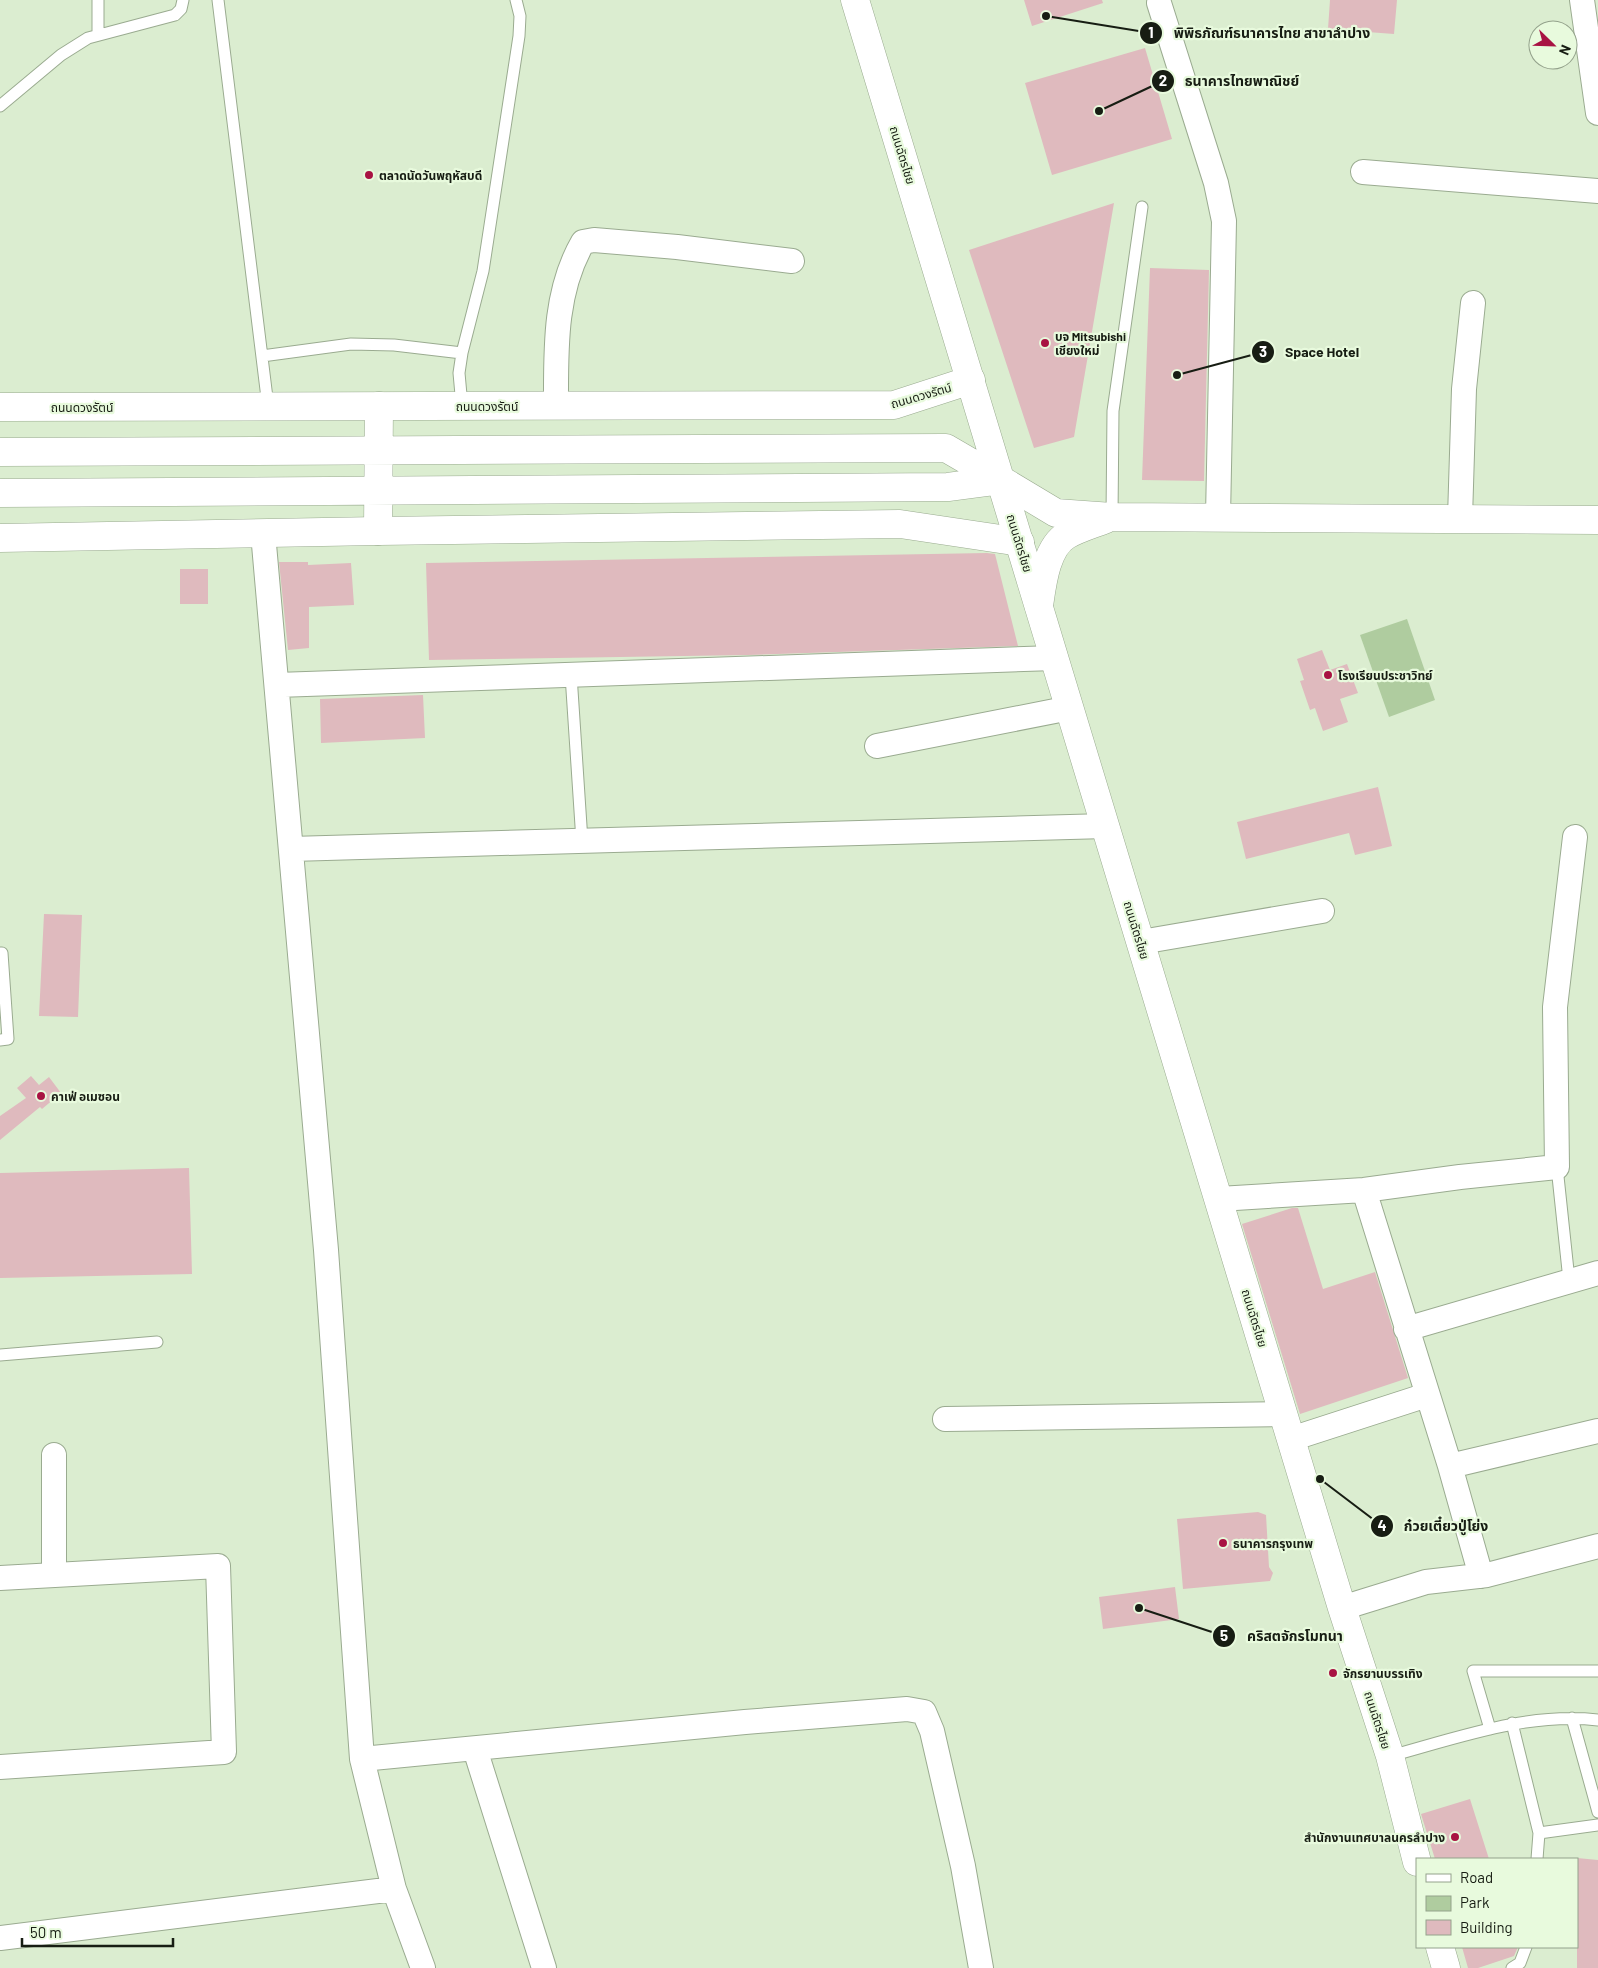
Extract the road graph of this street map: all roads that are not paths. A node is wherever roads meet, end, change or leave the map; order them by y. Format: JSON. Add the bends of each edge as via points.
{"nodes":[{"id":1,"x":98,"y":0,"type":"edge"},
{"id":2,"x":183,"y":0,"type":"edge"},
{"id":3,"x":218,"y":0,"type":"edge"},
{"id":4,"x":516,"y":0,"type":"edge"},
{"id":5,"x":855,"y":0,"type":"edge"},
{"id":6,"x":1582,"y":0,"type":"edge"},
{"id":7,"x":1159,"y":3,"type":"dead end"},
{"id":8,"x":98,"y":35,"type":"junction"},
{"id":9,"x":0,"y":106,"type":"edge"},
{"id":10,"x":1598,"y":113,"type":"edge"},
{"id":11,"x":1363,"y":172,"type":"dead end"},
{"id":12,"x":1598,"y":191,"type":"edge"},
{"id":13,"x":1142,"y":206,"type":"dead end"},
{"id":14,"x":792,"y":261,"type":"dead end"},
{"id":15,"x":1473,"y":303,"type":"dead end"},
{"id":16,"x":462,"y":352,"type":"junction"},
{"id":17,"x":262,"y":356,"type":"junction"},
{"id":18,"x":971,"y":380,"type":"junction"},
{"id":19,"x":268,"y":406,"type":"junction"},
{"id":20,"x":379,"y":406,"type":"junction"},
{"id":21,"x":462,"y":406,"type":"junction"},
{"id":22,"x":556,"y":406,"type":"junction"},
{"id":23,"x":0,"y":407,"type":"edge"},
{"id":24,"x":378,"y":451,"type":"junction"},
{"id":25,"x":0,"y":452,"type":"edge"},
{"id":26,"x":1001,"y":480,"type":"junction"},
{"id":27,"x":378,"y":489,"type":"junction"},
{"id":28,"x":0,"y":493,"type":"edge"},
{"id":29,"x":1112,"y":516,"type":"junction"},
{"id":30,"x":1218,"y":517,"type":"junction"},
{"id":31,"x":1460,"y":518,"type":"junction"},
{"id":32,"x":1598,"y":520,"type":"edge"},
{"id":33,"x":378,"y":531,"type":"junction"},
{"id":34,"x":263,"y":533,"type":"junction"},
{"id":35,"x":0,"y":538,"type":"edge"},
{"id":36,"x":1020,"y":542,"type":"junction"},
{"id":37,"x":1039,"y":606,"type":"junction"},
{"id":38,"x":1055,"y":658,"type":"junction"},
{"id":39,"x":571,"y":675,"type":"junction"},
{"id":40,"x":277,"y":685,"type":"junction"},
{"id":41,"x":1070,"y":708,"type":"junction"},
{"id":42,"x":878,"y":746,"type":"dead end"},
{"id":43,"x":1106,"y":826,"type":"junction"},
{"id":44,"x":1575,"y":837,"type":"dead end"},
{"id":45,"x":582,"y":841,"type":"junction"},
{"id":46,"x":291,"y":849,"type":"junction"},
{"id":47,"x":1322,"y":911,"type":"dead end"},
{"id":48,"x":1141,"y":942,"type":"junction"},
{"id":49,"x":0,"y":953,"type":"edge"},
{"id":50,"x":0,"y":1040,"type":"edge"},
{"id":51,"x":1557,"y":1167,"type":"junction"},
{"id":52,"x":1364,"y":1190,"type":"junction"},
{"id":53,"x":1218,"y":1198,"type":"junction"},
{"id":54,"x":1598,"y":1273,"type":"edge"},
{"id":55,"x":1569,"y":1280,"type":"junction"},
{"id":56,"x":1406,"y":1330,"type":"junction"},
{"id":57,"x":157,"y":1342,"type":"dead end"},
{"id":58,"x":0,"y":1355,"type":"edge"},
{"id":59,"x":1427,"y":1395,"type":"junction"},
{"id":60,"x":945,"y":1419,"type":"dead end"},
{"id":61,"x":1288,"y":1427,"type":"junction"},
{"id":62,"x":1598,"y":1431,"type":"edge"},
{"id":63,"x":54,"y":1455,"type":"dead end"},
{"id":64,"x":1450,"y":1466,"type":"junction"},
{"id":65,"x":1598,"y":1546,"type":"edge"},
{"id":66,"x":54,"y":1575,"type":"junction"},
{"id":67,"x":1481,"y":1576,"type":"junction"},
{"id":68,"x":0,"y":1578,"type":"edge"},
{"id":69,"x":1342,"y":1608,"type":"junction"},
{"id":70,"x":1598,"y":1671,"type":"edge"},
{"id":71,"x":1572,"y":1718,"type":"junction"},
{"id":72,"x":1598,"y":1720,"type":"edge"},
{"id":73,"x":1512,"y":1723,"type":"junction"},
{"id":74,"x":1490,"y":1728,"type":"junction"},
{"id":75,"x":475,"y":1749,"type":"junction"},
{"id":76,"x":1390,"y":1756,"type":"junction"},
{"id":77,"x":362,"y":1759,"type":"junction"},
{"id":78,"x":0,"y":1767,"type":"edge"},
{"id":79,"x":1598,"y":1812,"type":"edge"},
{"id":80,"x":1598,"y":1825,"type":"edge"},
{"id":81,"x":1539,"y":1832,"type":"junction"},
{"id":82,"x":1416,"y":1858,"type":"edge"},
{"id":83,"x":1537,"y":1858,"type":"edge"},
{"id":84,"x":394,"y":1888,"type":"junction"},
{"id":85,"x":0,"y":1938,"type":"edge"},
{"id":86,"x":1440,"y":1948,"type":"edge"},
{"id":87,"x":1526,"y":1948,"type":"edge"},
{"id":88,"x":422,"y":1968,"type":"edge"},
{"id":89,"x":544,"y":1968,"type":"edge"},
{"id":90,"x":982,"y":1968,"type":"edge"},
{"id":91,"x":1446,"y":1968,"type":"edge"},
{"id":92,"x":1512,"y":1968,"type":"edge"}],
"edges":[{"from":1,"to":8,"type":"lane"},
{"from":2,"to":8,"type":"lane","via":[[175,15]]},
{"from":3,"to":17,"type":"lane"},
{"from":4,"to":16,"type":"lane","via":[[520,16],[519,36],[489,232],[483,271]]},
{"from":5,"to":18,"type":"main road","name":"ถนนฉัตรไชย"},
{"from":6,"to":10,"type":"street"},
{"from":7,"to":30,"type":"street","via":[[1216,183],[1224,221]]},
{"from":8,"to":9,"type":"lane","via":[[61,55]]},
{"from":11,"to":12,"type":"street"},
{"from":13,"to":29,"type":"lane","via":[[1113,411]]},
{"from":14,"to":22,"type":"street","via":[[676,246],[583,242],[565,284],[560,314],[556,344]]},
{"from":15,"to":31,"type":"street","via":[[1464,390]]},
{"from":16,"to":17,"type":"lane","via":[[352,344]]},
{"from":16,"to":21,"type":"lane"},
{"from":17,"to":19,"type":"lane"},
{"from":18,"to":22,"type":"main road","name":"ถนนดวงรัตน์","via":[[894,405]]},
{"from":18,"to":26,"type":"main road","name":"ถนนฉัตรไชย"},
{"from":19,"to":20,"type":"main road","name":"ถนนดวงรัตน์"},
{"from":19,"to":23,"type":"main road","name":"ถนนดวงรัตน์"},
{"from":20,"to":21,"type":"main road","name":"ถนนดวงรัตน์"},
{"from":20,"to":24,"type":"main road"},
{"from":21,"to":22,"type":"main road","name":"ถนนดวงรัตน์"},
{"from":24,"to":25,"type":"main road"},
{"from":24,"to":26,"type":"main road","via":[[946,448]]},
{"from":24,"to":27,"type":"main road"},
{"from":26,"to":27,"type":"main road","via":[[948,487]]},
{"from":26,"to":29,"type":"main road","via":[[1056,513]]},
{"from":26,"to":36,"type":"main road","name":"ถนนฉัตรไชย"},
{"from":27,"to":28,"type":"main road"},
{"from":27,"to":33,"type":"main road"},
{"from":29,"to":30,"type":"main road"},
{"from":29,"to":37,"type":"main road","via":[[1065,536],[1051,555],[1042,578]]},
{"from":30,"to":31,"type":"main road"},
{"from":31,"to":32,"type":"main road"},
{"from":33,"to":34,"type":"main road"},
{"from":33,"to":36,"type":"main road","via":[[900,524]]},
{"from":34,"to":35,"type":"main road"},
{"from":34,"to":40,"type":"street"},
{"from":36,"to":37,"type":"main road","name":"ถนนฉัตรไชย"},
{"from":37,"to":38,"type":"main road","name":"ถนนฉัตรไชย"},
{"from":38,"to":39,"type":"street"},
{"from":38,"to":41,"type":"main road","name":"ถนนฉัตรไชย"},
{"from":39,"to":40,"type":"street"},
{"from":39,"to":45,"type":"lane"},
{"from":40,"to":46,"type":"street"},
{"from":41,"to":42,"type":"street"},
{"from":41,"to":43,"type":"main road","name":"ถนนฉัตรไชย"},
{"from":43,"to":45,"type":"street"},
{"from":43,"to":48,"type":"main road","name":"ถนนฉัตรไชย"},
{"from":44,"to":51,"type":"street","via":[[1556,1007]]},
{"from":45,"to":46,"type":"street"},
{"from":46,"to":77,"type":"street","via":[[326,1250]]},
{"from":47,"to":48,"type":"street"},
{"from":48,"to":53,"type":"main road","name":"ถนนฉัตรไชย"},
{"from":49,"to":50,"type":"lane","via":[[8,1038]]},
{"from":51,"to":52,"type":"street"},
{"from":51,"to":55,"type":"lane"},
{"from":52,"to":53,"type":"street"},
{"from":52,"to":56,"type":"street"},
{"from":53,"to":61,"type":"main road","name":"ถนนฉัตรไชย"},
{"from":54,"to":55,"type":"street"},
{"from":55,"to":56,"type":"street"},
{"from":56,"to":59,"type":"street"},
{"from":57,"to":58,"type":"lane"},
{"from":59,"to":61,"type":"street"},
{"from":59,"to":64,"type":"street"},
{"from":60,"to":61,"type":"street"},
{"from":61,"to":69,"type":"main road","name":"ถนนฉัตรไชย"},
{"from":62,"to":64,"type":"street"},
{"from":63,"to":66,"type":"street"},
{"from":64,"to":67,"type":"street"},
{"from":65,"to":67,"type":"street"},
{"from":66,"to":68,"type":"street"},
{"from":66,"to":78,"type":"street","via":[[218,1566],[224,1752]]},
{"from":67,"to":69,"type":"street","via":[[1426,1582]]},
{"from":69,"to":76,"type":"main road","name":"ถนนฉัตรไชย"},
{"from":70,"to":74,"type":"lane","via":[[1472,1671]]},
{"from":71,"to":72,"type":"lane"},
{"from":71,"to":73,"type":"lane"},
{"from":71,"to":79,"type":"lane"},
{"from":73,"to":74,"type":"lane"},
{"from":73,"to":81,"type":"lane"},
{"from":74,"to":76,"type":"lane"},
{"from":75,"to":77,"type":"street"},
{"from":75,"to":89,"type":"street"},
{"from":75,"to":90,"type":"street","via":[[745,1722],[907,1709],[924,1712],[932,1731],[963,1866]]},
{"from":76,"to":82,"type":"main road","name":"ถนนฉัตรไชย"},
{"from":77,"to":84,"type":"street"},
{"from":80,"to":81,"type":"lane"},
{"from":81,"to":83,"type":"lane"},
{"from":84,"to":85,"type":"street"},
{"from":84,"to":88,"type":"street"},
{"from":86,"to":91,"type":"main road"},
{"from":87,"to":92,"type":"lane","via":[[1520,1963]]}]}
